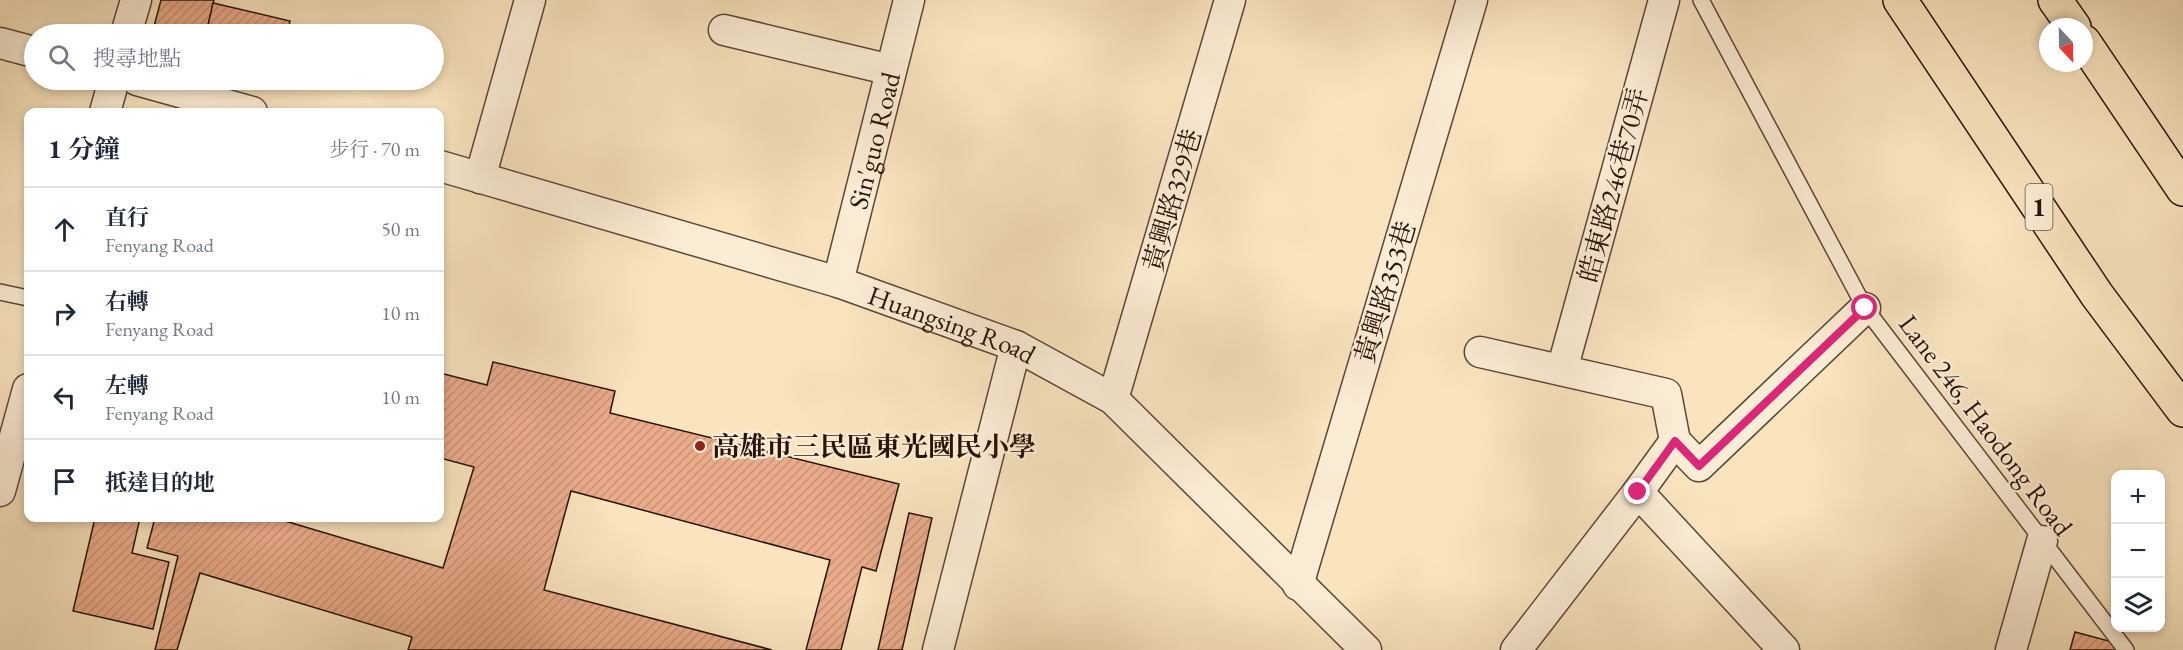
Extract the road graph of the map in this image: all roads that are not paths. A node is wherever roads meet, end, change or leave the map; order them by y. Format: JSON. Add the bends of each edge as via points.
{"nodes":[{"id":1,"x":136,"y":0,"type":"edge"},
{"id":2,"x":530,"y":0,"type":"edge"},
{"id":3,"x":909,"y":0,"type":"edge"},
{"id":4,"x":1230,"y":0,"type":"edge"},
{"id":5,"x":1472,"y":0,"type":"edge"},
{"id":6,"x":1664,"y":0,"type":"edge"},
{"id":7,"x":1701,"y":0,"type":"edge"},
{"id":8,"x":1900,"y":0,"type":"edge"},
{"id":9,"x":2055,"y":0,"type":"edge"},
{"id":10,"x":2068,"y":18,"type":"edge"},
{"id":11,"x":129,"y":24,"type":"edge"},
{"id":12,"x":724,"y":30,"type":"dead end"},
{"id":13,"x":0,"y":43,"type":"edge"},
{"id":14,"x":24,"y":49,"type":"edge"},
{"id":15,"x":2093,"y":55,"type":"edge"},
{"id":16,"x":891,"y":70,"type":"junction"},
{"id":17,"x":111,"y":90,"type":"edge"},
{"id":18,"x":173,"y":90,"type":"edge"},
{"id":19,"x":106,"y":108,"type":"edge"},
{"id":20,"x":238,"y":108,"type":"edge"},
{"id":21,"x":444,"y":167,"type":"edge"},
{"id":22,"x":480,"y":178,"type":"junction"},
{"id":23,"x":2183,"y":189,"type":"edge"},
{"id":24,"x":838,"y":282,"type":"junction"},
{"id":25,"x":0,"y":292,"type":"edge"},
{"id":26,"x":24,"y":297,"type":"edge"},
{"id":27,"x":1865,"y":308,"type":"junction"},
{"id":28,"x":1016,"y":346,"type":"junction"},
{"id":29,"x":1480,"y":352,"type":"dead end"},
{"id":30,"x":1562,"y":370,"type":"junction"},
{"id":31,"x":1113,"y":399,"type":"junction"},
{"id":32,"x":24,"y":403,"type":"edge"},
{"id":33,"x":2183,"y":410,"type":"edge"},
{"id":34,"x":1675,"y":441,"type":"junction"},
{"id":35,"x":0,"y":491,"type":"edge"},
{"id":36,"x":1638,"y":492,"type":"junction"},
{"id":37,"x":2043,"y":541,"type":"junction"},
{"id":38,"x":1298,"y":585,"type":"junction"},
{"id":39,"x":1778,"y":648,"type":"edge"},
{"id":40,"x":938,"y":650,"type":"edge"},
{"id":41,"x":1366,"y":650,"type":"edge"},
{"id":42,"x":1516,"y":650,"type":"edge"},
{"id":43,"x":2012,"y":650,"type":"edge"},
{"id":44,"x":2126,"y":650,"type":"edge"}],
"edges":[{"from":1,"to":11,"type":"street"},
{"from":2,"to":22,"type":"street"},
{"from":3,"to":16,"type":"street","name":"Sin'guo Road"},
{"from":4,"to":31,"type":"street","name":"黃興路329巷"},
{"from":5,"to":38,"type":"street","name":"黃興路353巷"},
{"from":6,"to":30,"type":"street","name":"皓東路246巷70弄"},
{"from":7,"to":27,"type":"lane","name":"Lane 246, Haodong Road"},
{"from":8,"to":33,"type":"highway","number":"1","via":[[2097,295]]},
{"from":9,"to":10,"type":"highway"},
{"from":12,"to":16,"type":"street"},
{"from":13,"to":14,"type":"street"},
{"from":15,"to":23,"type":"highway"},
{"from":16,"to":24,"type":"street","name":"Sin'guo Road"},
{"from":17,"to":19,"type":"street"},
{"from":18,"to":20,"type":"street"},
{"from":21,"to":22,"type":"street","name":"Huangsing Road"},
{"from":22,"to":24,"type":"street","name":"Huangsing Road"},
{"from":24,"to":28,"type":"street","name":"Huangsing Road"},
{"from":25,"to":26,"type":"lane"},
{"from":27,"to":34,"type":"street","via":[[1699,466]]},
{"from":27,"to":37,"type":"lane","name":"Lane 246, Haodong Road"},
{"from":28,"to":31,"type":"street","name":"Huangsing Road"},
{"from":28,"to":40,"type":"street"},
{"from":29,"to":30,"type":"street"},
{"from":30,"to":34,"type":"street","via":[[1666,394]]},
{"from":31,"to":38,"type":"street","name":"Huangsing Road"},
{"from":32,"to":35,"type":"street"},
{"from":34,"to":36,"type":"street"},
{"from":36,"to":39,"type":"street"},
{"from":36,"to":42,"type":"street"},
{"from":37,"to":43,"type":"street"},
{"from":37,"to":44,"type":"lane","name":"Lane 246, Haodong Road"},
{"from":38,"to":41,"type":"street","name":"Huangsing Road"}]}
